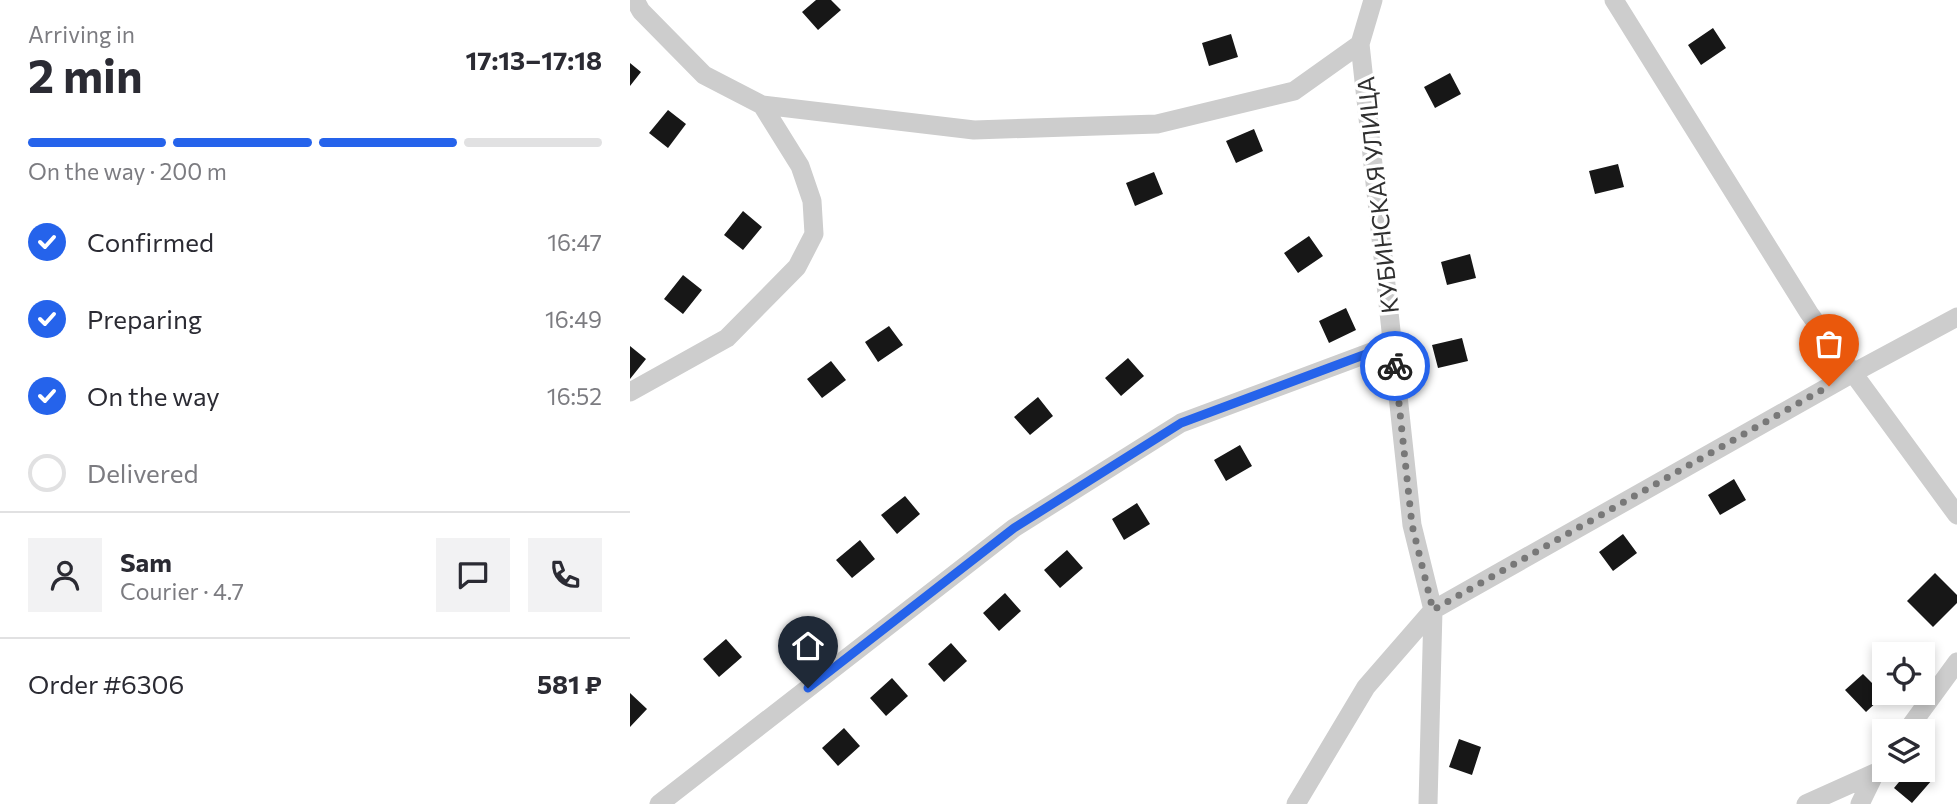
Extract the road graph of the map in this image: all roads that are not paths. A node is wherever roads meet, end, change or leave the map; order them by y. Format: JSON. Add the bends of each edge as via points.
{"nodes":[{"id":1,"x":635,"y":0,"type":"edge"},
{"id":2,"x":1373,"y":0,"type":"edge"},
{"id":3,"x":1614,"y":0,"type":"edge"},
{"id":4,"x":1360,"y":44,"type":"junction"},
{"id":5,"x":762,"y":105,"type":"junction"},
{"id":6,"x":1957,"y":317,"type":"edge"},
{"id":7,"x":1393,"y":344,"type":"junction"},
{"id":8,"x":1853,"y":373,"type":"junction"},
{"id":9,"x":630,"y":392,"type":"edge"},
{"id":10,"x":1957,"y":515,"type":"edge"},
{"id":11,"x":1433,"y":610,"type":"junction"},
{"id":12,"x":1957,"y":662,"type":"edge"},
{"id":13,"x":1915,"y":719,"type":"edge"},
{"id":14,"x":1872,"y":771,"type":"edge"},
{"id":15,"x":1872,"y":782,"type":"edge"},
{"id":16,"x":659,"y":804,"type":"edge"},
{"id":17,"x":1296,"y":804,"type":"edge"},
{"id":18,"x":1428,"y":804,"type":"edge"},
{"id":19,"x":1806,"y":804,"type":"edge"},
{"id":20,"x":1860,"y":804,"type":"edge"}],
"edges":[{"from":1,"to":5,"type":"street","via":[[704,75]]},
{"from":2,"to":4,"type":"street","name":"КУБИНСКАЯ УЛИЦА"},
{"from":3,"to":8,"type":"street","via":[[1809,313]]},
{"from":4,"to":5,"type":"street","name":"КУБИНСКАЯ УЛИЦА","via":[[1294,91],[1157,124],[974,130]]},
{"from":4,"to":7,"type":"street","name":"КУБИНСКАЯ УЛИЦА"},
{"from":5,"to":9,"type":"street","via":[[800,166],[812,201],[814,234],[797,267],[727,338]]},
{"from":6,"to":8,"type":"street"},
{"from":7,"to":11,"type":"street","name":"КУБИНСКАЯ УЛИЦА","via":[[1412,525]]},
{"from":7,"to":16,"type":"street","via":[[1181,423],[1014,528]]},
{"from":8,"to":10,"type":"street"},
{"from":8,"to":11,"type":"street"},
{"from":11,"to":17,"type":"street","via":[[1366,687]]},
{"from":11,"to":18,"type":"street","name":"КУБИНСКАЯ УЛИЦА"},
{"from":12,"to":13,"type":"street"},
{"from":14,"to":19,"type":"street"},
{"from":15,"to":20,"type":"street"}]}
